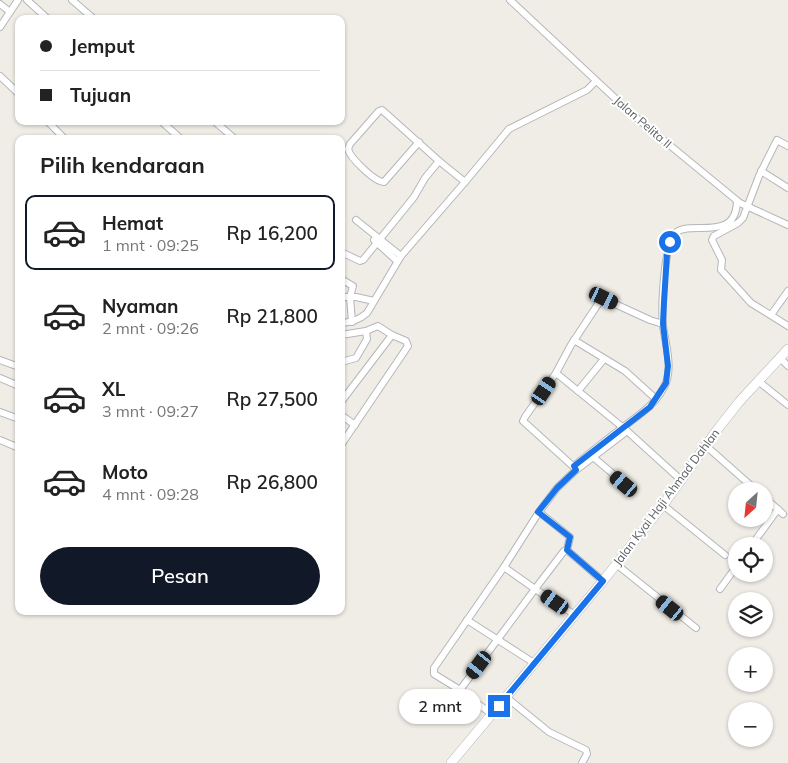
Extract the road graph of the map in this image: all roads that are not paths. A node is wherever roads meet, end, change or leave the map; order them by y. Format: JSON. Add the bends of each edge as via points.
{"nodes":[{"id":1,"x":18,"y":0,"type":"edge"},
{"id":2,"x":27,"y":0,"type":"edge"},
{"id":3,"x":72,"y":0,"type":"edge"},
{"id":4,"x":513,"y":1,"type":"edge"},
{"id":5,"x":0,"y":4,"type":"edge"},
{"id":6,"x":10,"y":12,"type":"junction"},
{"id":7,"x":44,"y":15,"type":"edge"},
{"id":8,"x":89,"y":15,"type":"edge"},
{"id":9,"x":0,"y":27,"type":"edge"},
{"id":10,"x":0,"y":76,"type":"edge"},
{"id":11,"x":599,"y":83,"type":"junction"},
{"id":12,"x":15,"y":90,"type":"edge"},
{"id":13,"x":51,"y":125,"type":"edge"},
{"id":14,"x":165,"y":125,"type":"edge"},
{"id":15,"x":219,"y":125,"type":"edge"},
{"id":16,"x":61,"y":135,"type":"edge"},
{"id":17,"x":177,"y":135,"type":"edge"},
{"id":18,"x":230,"y":135,"type":"edge"},
{"id":19,"x":419,"y":142,"type":"junction"},
{"id":20,"x":788,"y":146,"type":"edge"},
{"id":21,"x":440,"y":160,"type":"junction"},
{"id":22,"x":761,"y":171,"type":"junction"},
{"id":23,"x":465,"y":182,"type":"junction"},
{"id":24,"x":788,"y":188,"type":"edge"},
{"id":25,"x":742,"y":204,"type":"junction"},
{"id":26,"x":353,"y":220,"type":"dead end"},
{"id":27,"x":788,"y":225,"type":"edge"},
{"id":28,"x":713,"y":229,"type":"junction"},
{"id":29,"x":714,"y":236,"type":"junction"},
{"id":30,"x":378,"y":241,"type":"junction"},
{"id":31,"x":345,"y":254,"type":"edge"},
{"id":32,"x":399,"y":259,"type":"junction"},
{"id":33,"x":345,"y":281,"type":"edge"},
{"id":34,"x":788,"y":290,"type":"edge"},
{"id":35,"x":345,"y":297,"type":"edge"},
{"id":36,"x":350,"y":297,"type":"junction"},
{"id":37,"x":374,"y":301,"type":"junction"},
{"id":38,"x":771,"y":315,"type":"junction"},
{"id":39,"x":352,"y":322,"type":"junction"},
{"id":40,"x":345,"y":323,"type":"edge"},
{"id":41,"x":663,"y":324,"type":"junction"},
{"id":42,"x":788,"y":326,"type":"edge"},
{"id":43,"x":366,"y":331,"type":"junction"},
{"id":44,"x":345,"y":334,"type":"edge"},
{"id":45,"x":392,"y":335,"type":"junction"},
{"id":46,"x":574,"y":340,"type":"junction"},
{"id":47,"x":788,"y":349,"type":"edge"},
{"id":48,"x":780,"y":358,"type":"junction"},
{"id":49,"x":604,"y":359,"type":"junction"},
{"id":50,"x":0,"y":360,"type":"edge"},
{"id":51,"x":345,"y":361,"type":"edge"},
{"id":52,"x":15,"y":366,"type":"edge"},
{"id":53,"x":788,"y":366,"type":"edge"},
{"id":54,"x":556,"y":373,"type":"junction"},
{"id":55,"x":0,"y":378,"type":"edge"},
{"id":56,"x":758,"y":381,"type":"junction"},
{"id":57,"x":15,"y":384,"type":"edge"},
{"id":58,"x":578,"y":392,"type":"junction"},
{"id":59,"x":345,"y":397,"type":"edge"},
{"id":60,"x":656,"y":399,"type":"junction"},
{"id":61,"x":788,"y":405,"type":"edge"},
{"id":62,"x":0,"y":412,"type":"edge"},
{"id":63,"x":15,"y":418,"type":"edge"},
{"id":64,"x":345,"y":418,"type":"edge"},
{"id":65,"x":355,"y":425,"type":"junction"},
{"id":66,"x":625,"y":429,"type":"junction"},
{"id":67,"x":0,"y":440,"type":"edge"},
{"id":68,"x":345,"y":440,"type":"edge"},
{"id":69,"x":705,"y":445,"type":"junction"},
{"id":70,"x":15,"y":446,"type":"edge"},
{"id":71,"x":593,"y":457,"type":"junction"},
{"id":72,"x":575,"y":468,"type":"junction"},
{"id":73,"x":677,"y":477,"type":"junction"},
{"id":74,"x":747,"y":482,"type":"edge"},
{"id":75,"x":624,"y":484,"type":"dead end"},
{"id":76,"x":663,"y":505,"type":"junction"},
{"id":77,"x":773,"y":505,"type":"edge"},
{"id":78,"x":778,"y":509,"type":"junction"},
{"id":79,"x":538,"y":512,"type":"junction"},
{"id":80,"x":783,"y":514,"type":"dead end"},
{"id":81,"x":758,"y":537,"type":"edge"},
{"id":82,"x":567,"y":550,"type":"junction"},
{"id":83,"x":725,"y":555,"type":"dead end"},
{"id":84,"x":616,"y":564,"type":"junction"},
{"id":85,"x":504,"y":567,"type":"junction"},
{"id":86,"x":728,"y":578,"type":"edge"},
{"id":87,"x":601,"y":579,"type":"junction"},
{"id":88,"x":536,"y":588,"type":"junction"},
{"id":89,"x":720,"y":589,"type":"dead end"},
{"id":90,"x":572,"y":614,"type":"junction"},
{"id":91,"x":467,"y":620,"type":"junction"},
{"id":92,"x":696,"y":628,"type":"dead end"},
{"id":93,"x":498,"y":640,"type":"junction"},
{"id":94,"x":531,"y":662,"type":"junction"},
{"id":95,"x":460,"y":690,"type":"junction"},
{"id":96,"x":506,"y":697,"type":"junction"},
{"id":97,"x":492,"y":714,"type":"junction"},
{"id":98,"x":451,"y":763,"type":"edge"},
{"id":99,"x":582,"y":763,"type":"edge"}],
"edges":[{"from":1,"to":6,"type":"street"},
{"from":2,"to":7,"type":"street"},
{"from":3,"to":8,"type":"street"},
{"from":4,"to":11,"type":"street","name":"Jalan Pelita II"},
{"from":5,"to":6,"type":"street"},
{"from":6,"to":9,"type":"street"},
{"from":10,"to":12,"type":"street"},
{"from":11,"to":23,"type":"street","via":[[509,129]]},
{"from":11,"to":25,"type":"street","name":"Jalan Pelita II"},
{"from":13,"to":16,"type":"street"},
{"from":14,"to":17,"type":"street"},
{"from":15,"to":18,"type":"street"},
{"from":19,"to":19,"type":"street","via":[[381,110],[348,149],[351,157],[378,181],[384,182]]},
{"from":19,"to":21,"type":"street"},
{"from":20,"to":22,"type":"street","via":[[778,140]]},
{"from":21,"to":23,"type":"street"},
{"from":21,"to":30,"type":"street"},
{"from":22,"to":24,"type":"street"},
{"from":22,"to":25,"type":"street"},
{"from":23,"to":32,"type":"street"},
{"from":25,"to":27,"type":"street","name":"Jalan Pelita II"},
{"from":25,"to":28,"type":"street","via":[[731,220]]},
{"from":25,"to":29,"type":"street","via":[[741,221]]},
{"from":26,"to":30,"type":"street"},
{"from":28,"to":29,"type":"street"},
{"from":28,"to":41,"type":"street","via":[[686,228],[674,234],[667,254]]},
{"from":29,"to":38,"type":"street","via":[[712,240],[722,260],[721,270],[751,303]]},
{"from":30,"to":31,"type":"street","via":[[362,261]]},
{"from":30,"to":32,"type":"street"},
{"from":32,"to":37,"type":"street"},
{"from":33,"to":36,"type":"street","via":[[352,284]]},
{"from":34,"to":38,"type":"street"},
{"from":35,"to":36,"type":"street"},
{"from":36,"to":37,"type":"street"},
{"from":36,"to":39,"type":"street"},
{"from":37,"to":39,"type":"street","via":[[368,313]]},
{"from":38,"to":42,"type":"street"},
{"from":39,"to":40,"type":"street"},
{"from":41,"to":46,"type":"street","via":[[602,298]]},
{"from":41,"to":60,"type":"street","via":[[668,376]]},
{"from":43,"to":44,"type":"street"},
{"from":43,"to":45,"type":"street","via":[[378,326]]},
{"from":43,"to":51,"type":"street","via":[[367,339],[356,358]]},
{"from":45,"to":59,"type":"street"},
{"from":45,"to":65,"type":"street","via":[[408,344]]},
{"from":46,"to":49,"type":"street"},
{"from":46,"to":54,"type":"street"},
{"from":47,"to":48,"type":"street","name":"Jalan Kyai Haji Ahmad Dahlan"},
{"from":48,"to":53,"type":"street"},
{"from":48,"to":56,"type":"street","name":"Jalan Kyai Haji Ahmad Dahlan"},
{"from":49,"to":58,"type":"street"},
{"from":49,"to":60,"type":"street","via":[[625,371]]},
{"from":50,"to":52,"type":"street"},
{"from":54,"to":58,"type":"street"},
{"from":54,"to":72,"type":"street","via":[[523,421]]},
{"from":55,"to":57,"type":"street"},
{"from":56,"to":61,"type":"street"},
{"from":56,"to":69,"type":"street","name":"Jalan Kyai Haji Ahmad Dahlan"},
{"from":58,"to":66,"type":"street"},
{"from":60,"to":66,"type":"street"},
{"from":62,"to":63,"type":"street"},
{"from":64,"to":65,"type":"street"},
{"from":65,"to":68,"type":"street"},
{"from":66,"to":71,"type":"street"},
{"from":66,"to":72,"type":"street"},
{"from":66,"to":73,"type":"street"},
{"from":67,"to":70,"type":"street"},
{"from":69,"to":73,"type":"street","name":"Jalan Kyai Haji Ahmad Dahlan"},
{"from":69,"to":74,"type":"street"},
{"from":71,"to":72,"type":"street"},
{"from":71,"to":75,"type":"street"},
{"from":72,"to":79,"type":"street"},
{"from":73,"to":76,"type":"street","name":"Jalan Kyai Haji Ahmad Dahlan"},
{"from":76,"to":83,"type":"street"},
{"from":76,"to":84,"type":"street","name":"Jalan Kyai Haji Ahmad Dahlan"},
{"from":77,"to":78,"type":"street"},
{"from":78,"to":80,"type":"street"},
{"from":78,"to":81,"type":"street"},
{"from":79,"to":82,"type":"street","via":[[570,537]]},
{"from":79,"to":85,"type":"street"},
{"from":82,"to":87,"type":"street"},
{"from":82,"to":88,"type":"street"},
{"from":84,"to":87,"type":"street","name":"Jalan Kyai Haji Ahmad Dahlan"},
{"from":84,"to":92,"type":"street"},
{"from":85,"to":88,"type":"street"},
{"from":85,"to":91,"type":"street"},
{"from":86,"to":89,"type":"street"},
{"from":87,"to":90,"type":"street","name":"Jalan Kyai Haji Ahmad Dahlan"},
{"from":88,"to":90,"type":"street"},
{"from":88,"to":93,"type":"street"},
{"from":90,"to":94,"type":"street","name":"Jalan Kyai Haji Ahmad Dahlan"},
{"from":91,"to":93,"type":"street"},
{"from":91,"to":95,"type":"street","via":[[433,671]]},
{"from":93,"to":94,"type":"street"},
{"from":93,"to":95,"type":"street"},
{"from":94,"to":96,"type":"street","name":"Jalan Kyai Haji Ahmad Dahlan"},
{"from":95,"to":97,"type":"street"},
{"from":96,"to":97,"type":"street","name":"Jalan Kyai Haji Ahmad Dahlan"},
{"from":96,"to":99,"type":"street","via":[[549,732],[586,750]]},
{"from":97,"to":98,"type":"street","name":"Jalan Kyai Haji Ahmad Dahlan"}]}
